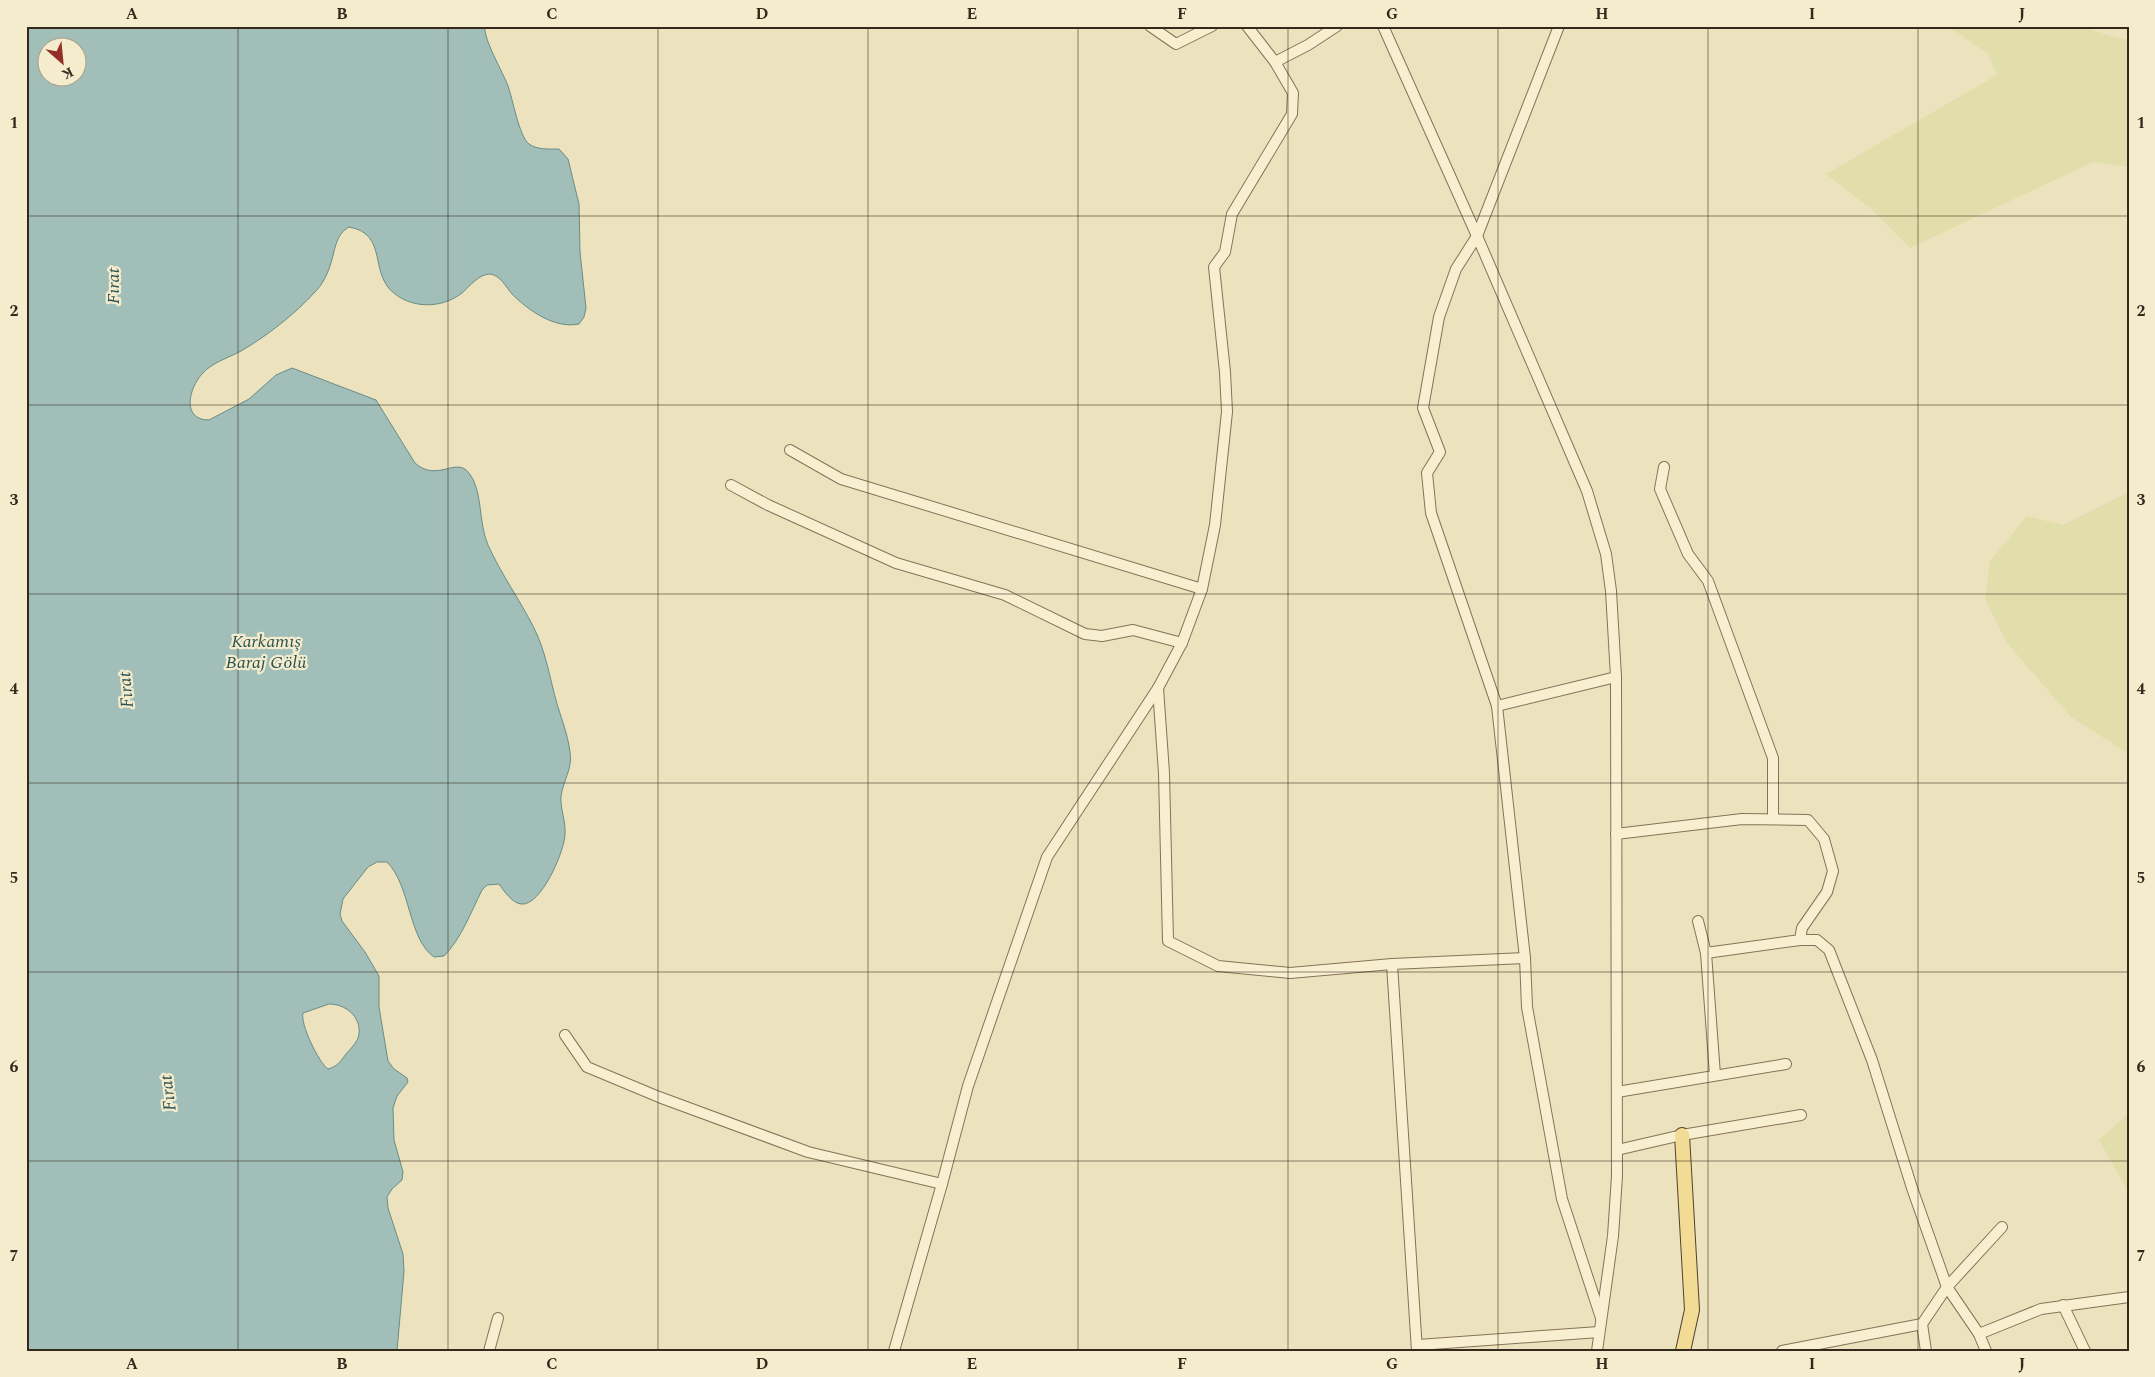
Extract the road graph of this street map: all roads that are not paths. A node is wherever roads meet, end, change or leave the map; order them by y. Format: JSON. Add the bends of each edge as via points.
{"nodes":[{"id":1,"x":1150,"y":26,"type":"edge"},
{"id":2,"x":1212,"y":26,"type":"edge"},
{"id":3,"x":1247,"y":26,"type":"edge"},
{"id":4,"x":1336,"y":26,"type":"edge"},
{"id":5,"x":1559,"y":26,"type":"edge"},
{"id":6,"x":1385,"y":27,"type":"edge"},
{"id":7,"x":1275,"y":62,"type":"junction"},
{"id":8,"x":1477,"y":236,"type":"junction"},
{"id":9,"x":790,"y":450,"type":"dead end"},
{"id":10,"x":1664,"y":467,"type":"dead end"},
{"id":11,"x":732,"y":484,"type":"dead end"},
{"id":12,"x":1202,"y":589,"type":"junction"},
{"id":13,"x":1182,"y":643,"type":"junction"},
{"id":14,"x":1616,"y":676,"type":"junction"},
{"id":15,"x":1158,"y":688,"type":"junction"},
{"id":16,"x":1497,"y":706,"type":"junction"},
{"id":17,"x":1772,"y":819,"type":"junction"},
{"id":18,"x":1616,"y":834,"type":"junction"},
{"id":19,"x":1698,"y":921,"type":"dead end"},
{"id":20,"x":1800,"y":940,"type":"junction"},
{"id":21,"x":1706,"y":954,"type":"junction"},
{"id":22,"x":1525,"y":958,"type":"junction"},
{"id":23,"x":1392,"y":964,"type":"junction"},
{"id":24,"x":565,"y":1035,"type":"dead end"},
{"id":25,"x":1786,"y":1064,"type":"dead end"},
{"id":26,"x":1715,"y":1075,"type":"junction"},
{"id":27,"x":1617,"y":1092,"type":"junction"},
{"id":28,"x":1802,"y":1116,"type":"dead end"},
{"id":29,"x":1682,"y":1135,"type":"junction"},
{"id":30,"x":1617,"y":1150,"type":"junction"},
{"id":31,"x":942,"y":1184,"type":"junction"},
{"id":32,"x":2002,"y":1227,"type":"dead end"},
{"id":33,"x":1947,"y":1287,"type":"junction"},
{"id":34,"x":2129,"y":1297,"type":"edge"},
{"id":35,"x":2063,"y":1305,"type":"junction"},
{"id":36,"x":498,"y":1318,"type":"dead end"},
{"id":37,"x":1602,"y":1320,"type":"junction"},
{"id":38,"x":1922,"y":1324,"type":"junction"},
{"id":39,"x":1599,"y":1332,"type":"junction"},
{"id":40,"x":1979,"y":1334,"type":"junction"},
{"id":41,"x":1418,"y":1348,"type":"edge"},
{"id":42,"x":1789,"y":1350,"type":"edge"},
{"id":43,"x":490,"y":1351,"type":"edge"},
{"id":44,"x":894,"y":1351,"type":"edge"},
{"id":45,"x":1597,"y":1351,"type":"edge"},
{"id":46,"x":1683,"y":1351,"type":"edge"},
{"id":47,"x":1926,"y":1351,"type":"edge"},
{"id":48,"x":1986,"y":1351,"type":"edge"},
{"id":49,"x":2085,"y":1351,"type":"edge"}],
"edges":[{"from":1,"to":2,"type":"street","via":[[1176,44]]},
{"from":3,"to":7,"type":"street"},
{"from":4,"to":7,"type":"street"},
{"from":5,"to":8,"type":"street"},
{"from":6,"to":8,"type":"street"},
{"from":7,"to":12,"type":"street","via":[[1293,93],[1292,114],[1232,214],[1225,252],[1214,267],[1227,412],[1215,525]]},
{"from":8,"to":14,"type":"street","via":[[1595,515],[1606,554],[1611,591]]},
{"from":8,"to":16,"type":"street","via":[[1456,269],[1439,317],[1423,408],[1440,452],[1427,473],[1431,513]]},
{"from":9,"to":12,"type":"street","via":[[841,479]]},
{"from":10,"to":17,"type":"street","via":[[1660,489],[1688,554],[1708,581],[1773,758]]},
{"from":11,"to":13,"type":"street","via":[[768,505],[896,563],[1005,595],[1085,634],[1102,636],[1133,630]]},
{"from":12,"to":13,"type":"street"},
{"from":13,"to":15,"type":"street"},
{"from":14,"to":16,"type":"street"},
{"from":14,"to":18,"type":"street"},
{"from":15,"to":23,"type":"street","via":[[1164,773],[1168,941],[1218,966],[1290,973]]},
{"from":15,"to":31,"type":"street","via":[[1047,856],[968,1086]]},
{"from":16,"to":22,"type":"street"},
{"from":17,"to":18,"type":"street","via":[[1742,819]]},
{"from":17,"to":20,"type":"street","via":[[1808,820],[1824,839],[1833,871],[1827,892],[1802,928]]},
{"from":18,"to":27,"type":"street"},
{"from":19,"to":21,"type":"street"},
{"from":20,"to":21,"type":"street"},
{"from":20,"to":33,"type":"street","via":[[1817,940],[1829,950],[1872,1060]]},
{"from":21,"to":26,"type":"street"},
{"from":22,"to":23,"type":"street"},
{"from":22,"to":37,"type":"street","via":[[1527,1007],[1562,1199]]},
{"from":23,"to":41,"type":"street"},
{"from":24,"to":31,"type":"street","via":[[587,1067],[659,1097],[808,1152]]},
{"from":25,"to":26,"type":"street"},
{"from":26,"to":27,"type":"street"},
{"from":27,"to":30,"type":"street"},
{"from":28,"to":29,"type":"street"},
{"from":29,"to":30,"type":"street"},
{"from":29,"to":46,"type":"main road","via":[[1692,1310]]},
{"from":30,"to":37,"type":"street","via":[[1613,1236]]},
{"from":31,"to":44,"type":"street"},
{"from":32,"to":33,"type":"street"},
{"from":33,"to":38,"type":"street"},
{"from":33,"to":40,"type":"street"},
{"from":34,"to":35,"type":"street"},
{"from":35,"to":40,"type":"street","via":[[2041,1309]]},
{"from":35,"to":49,"type":"street"},
{"from":36,"to":43,"type":"street"},
{"from":37,"to":39,"type":"street"},
{"from":38,"to":42,"type":"street"},
{"from":38,"to":47,"type":"street"},
{"from":39,"to":41,"type":"street"},
{"from":39,"to":45,"type":"street"},
{"from":40,"to":48,"type":"street"}]}
